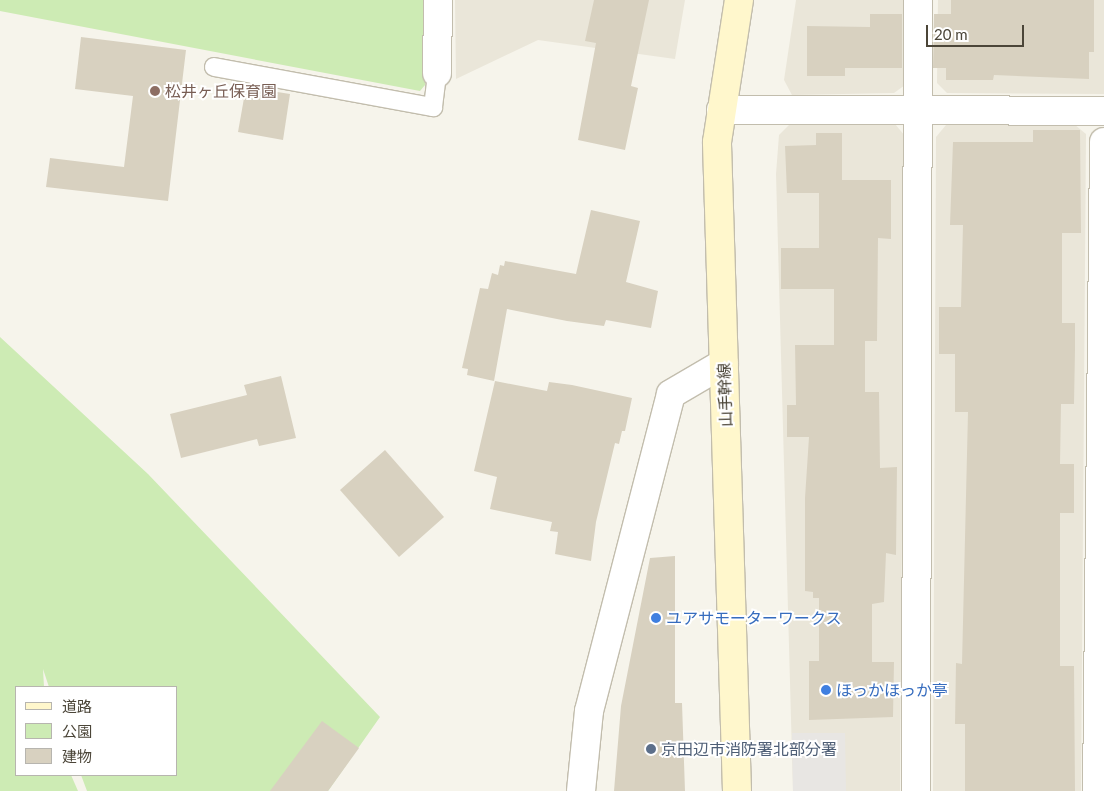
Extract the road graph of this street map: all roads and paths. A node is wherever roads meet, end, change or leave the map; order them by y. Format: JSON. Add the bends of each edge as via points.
{"nodes":[{"id":1,"x":438,"y":0,"type":"edge"},
{"id":2,"x":739,"y":0,"type":"edge"},
{"id":3,"x":918,"y":0,"type":"edge"},
{"id":4,"x":214,"y":67,"type":"dead end"},
{"id":5,"x":437,"y":73,"type":"joint"},
{"id":6,"x":720,"y":110,"type":"junction"},
{"id":7,"x":918,"y":111,"type":"junction"},
{"id":8,"x":1104,"y":111,"type":"edge"},
{"id":9,"x":1104,"y":142,"type":"edge"},
{"id":10,"x":1103,"y":289,"type":"edge"},
{"id":11,"x":724,"y":362,"type":"junction"},
{"id":12,"x":581,"y":791,"type":"edge"},
{"id":13,"x":737,"y":791,"type":"edge"},
{"id":14,"x":916,"y":791,"type":"edge"},
{"id":15,"x":1097,"y":791,"type":"edge"}],
"edges":[{"from":1,"to":5,"type":"street"},
{"from":2,"to":6,"type":"street","name":"山手幹線"},
{"from":3,"to":7,"type":"street"},
{"from":4,"to":5,"type":"lane","via":[[433,107]]},
{"from":6,"to":7,"type":"street"},
{"from":6,"to":11,"type":"street","name":"山手幹線","via":[[717,142]]},
{"from":7,"to":8,"type":"street"},
{"from":7,"to":14,"type":"street"},
{"from":9,"to":10,"type":"street"},
{"from":10,"to":15,"type":"street"},
{"from":11,"to":12,"type":"street","via":[[671,394],[589,711]]},
{"from":11,"to":13,"type":"street","name":"山手幹線"}]}
